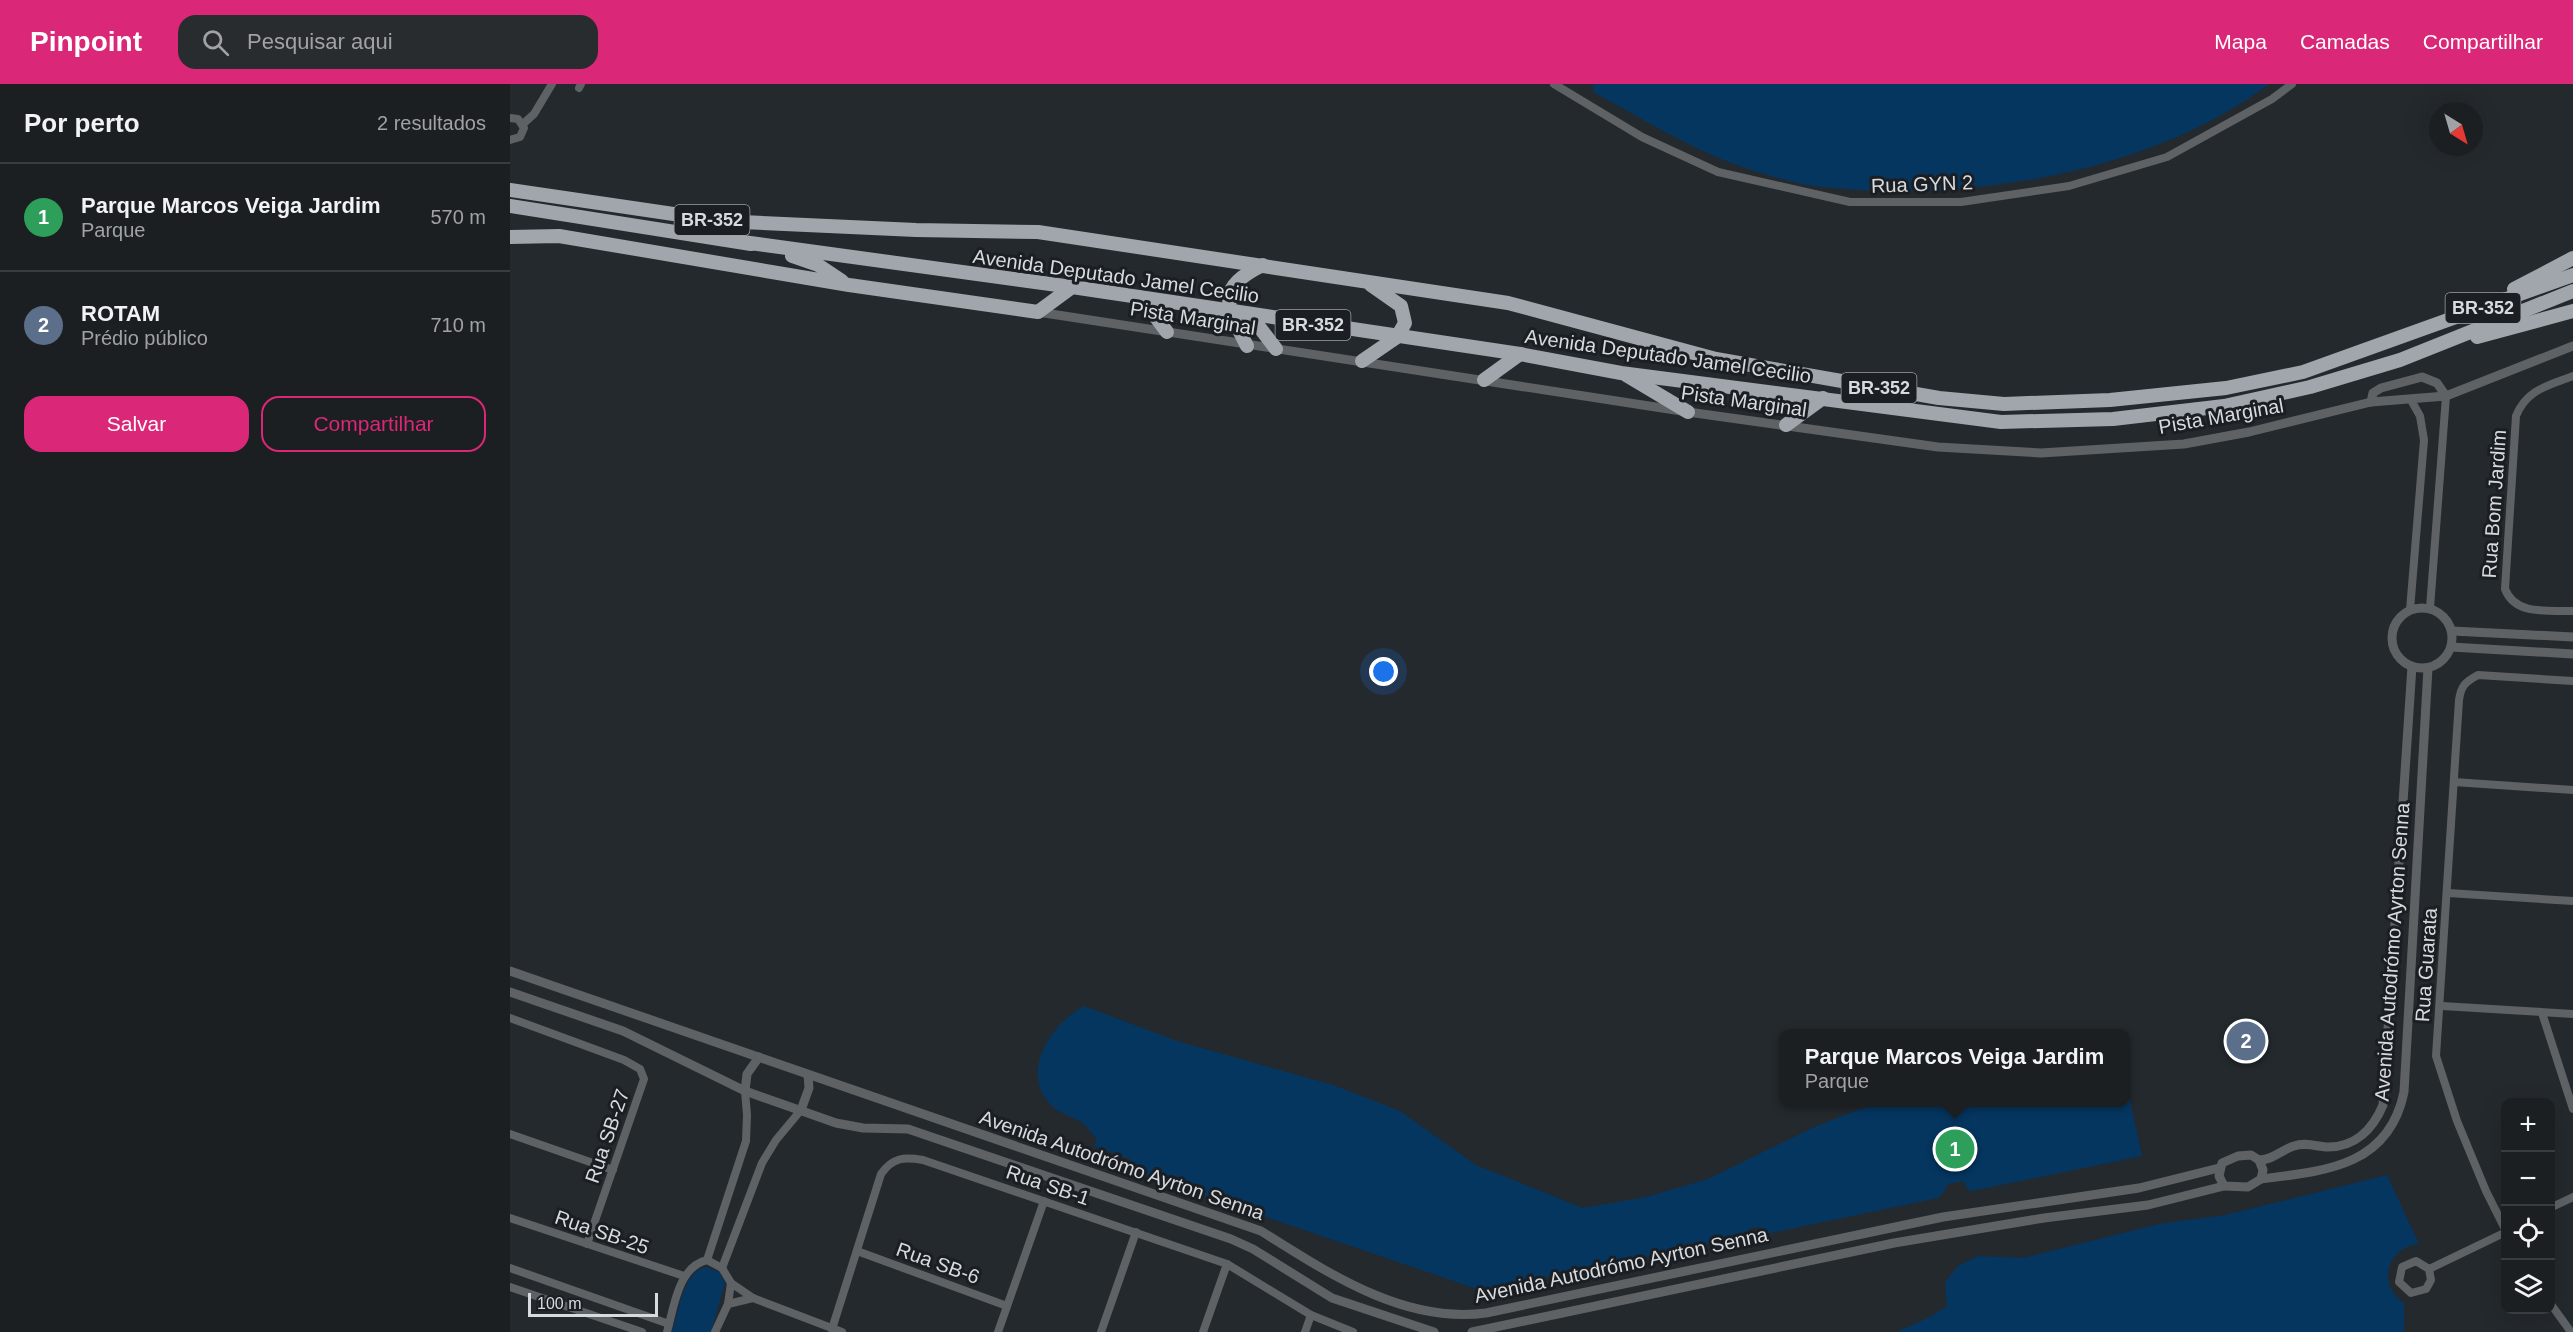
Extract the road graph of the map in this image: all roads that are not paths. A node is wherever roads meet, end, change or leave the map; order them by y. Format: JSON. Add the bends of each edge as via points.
{"nodes":[{"id":1,"x":552,"y":84,"type":"edge"},
{"id":2,"x":1554,"y":84,"type":"edge"},
{"id":3,"x":2292,"y":84,"type":"edge"},
{"id":4,"x":510,"y":118,"type":"edge"},
{"id":5,"x":523,"y":124,"type":"junction"},
{"id":6,"x":510,"y":140,"type":"edge"},
{"id":7,"x":510,"y":190,"type":"edge"},
{"id":8,"x":510,"y":206,"type":"edge"},
{"id":9,"x":510,"y":237,"type":"edge"},
{"id":10,"x":743,"y":242,"type":"junction"},
{"id":11,"x":2573,"y":258,"type":"edge"},
{"id":12,"x":1263,"y":265,"type":"junction"},
{"id":13,"x":2573,"y":275,"type":"edge"},
{"id":14,"x":1367,"y":282,"type":"junction"},
{"id":15,"x":849,"y":285,"type":"junction"},
{"id":16,"x":1072,"y":287,"type":"junction"},
{"id":17,"x":2573,"y":291,"type":"edge"},
{"id":18,"x":1143,"y":300,"type":"junction"},
{"id":19,"x":2573,"y":311,"type":"edge"},
{"id":20,"x":1038,"y":312,"type":"junction"},
{"id":21,"x":1230,"y":313,"type":"junction"},
{"id":22,"x":1251,"y":316,"type":"junction"},
{"id":23,"x":1167,"y":332,"type":"junction"},
{"id":24,"x":1397,"y":337,"type":"junction"},
{"id":25,"x":2393,"y":342,"type":"junction"},
{"id":26,"x":1247,"y":346,"type":"junction"},
{"id":27,"x":2573,"y":346,"type":"edge"},
{"id":28,"x":1276,"y":349,"type":"junction"},
{"id":29,"x":1520,"y":354,"type":"junction"},
{"id":30,"x":2400,"y":360,"type":"junction"},
{"id":31,"x":1362,"y":361,"type":"junction"},
{"id":32,"x":1621,"y":373,"type":"junction"},
{"id":33,"x":2573,"y":376,"type":"edge"},
{"id":34,"x":1484,"y":380,"type":"junction"},
{"id":35,"x":2446,"y":396,"type":"junction"},
{"id":36,"x":1823,"y":398,"type":"junction"},
{"id":37,"x":2411,"y":400,"type":"junction"},
{"id":38,"x":2371,"y":402,"type":"junction"},
{"id":39,"x":1688,"y":412,"type":"junction"},
{"id":40,"x":1786,"y":425,"type":"junction"},
{"id":41,"x":2430,"y":608,"type":"junction"},
{"id":42,"x":2410,"y":610,"type":"junction"},
{"id":43,"x":2573,"y":611,"type":"edge"},
{"id":44,"x":2452,"y":631,"type":"junction"},
{"id":45,"x":2573,"y":637,"type":"edge"},
{"id":46,"x":2451,"y":647,"type":"junction"},
{"id":47,"x":2573,"y":654,"type":"edge"},
{"id":48,"x":2412,"y":666,"type":"junction"},
{"id":49,"x":2428,"y":668,"type":"junction"},
{"id":50,"x":2573,"y":681,"type":"edge"},
{"id":51,"x":2454,"y":782,"type":"junction"},
{"id":52,"x":2573,"y":790,"type":"edge"},
{"id":53,"x":2448,"y":893,"type":"junction"},
{"id":54,"x":2573,"y":901,"type":"edge"},
{"id":55,"x":510,"y":971,"type":"edge"},
{"id":56,"x":510,"y":992,"type":"edge"},
{"id":57,"x":2442,"y":1006,"type":"junction"},
{"id":58,"x":2542,"y":1013,"type":"junction"},
{"id":59,"x":2573,"y":1014,"type":"edge"},
{"id":60,"x":510,"y":1018,"type":"edge"},
{"id":61,"x":759,"y":1057,"type":"junction"},
{"id":62,"x":808,"y":1076,"type":"junction"},
{"id":63,"x":745,"y":1091,"type":"junction"},
{"id":64,"x":2573,"y":1109,"type":"edge"},
{"id":65,"x":801,"y":1110,"type":"junction"},
{"id":66,"x":510,"y":1134,"type":"edge"},
{"id":67,"x":2259,"y":1160,"type":"junction"},
{"id":68,"x":2219,"y":1168,"type":"junction"},
{"id":69,"x":613,"y":1170,"type":"junction"},
{"id":70,"x":2261,"y":1179,"type":"junction"},
{"id":71,"x":2224,"y":1186,"type":"junction"},
{"id":72,"x":2573,"y":1197,"type":"edge"},
{"id":73,"x":1044,"y":1201,"type":"junction"},
{"id":74,"x":2555,"y":1206,"type":"edge"},
{"id":75,"x":510,"y":1218,"type":"edge"},
{"id":76,"x":2501,"y":1222,"type":"edge"},
{"id":77,"x":1136,"y":1233,"type":"junction"},
{"id":78,"x":2501,"y":1233,"type":"edge"},
{"id":79,"x":587,"y":1244,"type":"junction"},
{"id":80,"x":857,"y":1251,"type":"junction"},
{"id":81,"x":707,"y":1260,"type":"junction"},
{"id":82,"x":1227,"y":1264,"type":"junction"},
{"id":83,"x":510,"y":1268,"type":"edge"},
{"id":84,"x":722,"y":1268,"type":"junction"},
{"id":85,"x":2429,"y":1269,"type":"junction"},
{"id":86,"x":684,"y":1276,"type":"junction"},
{"id":87,"x":1658,"y":1276,"type":"junction"},
{"id":88,"x":731,"y":1283,"type":"junction"},
{"id":89,"x":510,"y":1287,"type":"edge"},
{"id":90,"x":567,"y":1288,"type":"junction"},
{"id":91,"x":1659,"y":1293,"type":"junction"},
{"id":92,"x":753,"y":1298,"type":"junction"},
{"id":93,"x":560,"y":1304,"type":"junction"},
{"id":94,"x":728,"y":1304,"type":"junction"},
{"id":95,"x":1007,"y":1306,"type":"junction"},
{"id":96,"x":2555,"y":1310,"type":"edge"},
{"id":97,"x":1311,"y":1315,"type":"junction"},
{"id":98,"x":668,"y":1328,"type":"edge"},
{"id":99,"x":832,"y":1329,"type":"junction"},
{"id":100,"x":642,"y":1332,"type":"edge"},
{"id":101,"x":715,"y":1332,"type":"edge"},
{"id":102,"x":842,"y":1332,"type":"edge"},
{"id":103,"x":998,"y":1332,"type":"edge"},
{"id":104,"x":1101,"y":1332,"type":"edge"},
{"id":105,"x":1203,"y":1332,"type":"edge"},
{"id":106,"x":1305,"y":1332,"type":"edge"},
{"id":107,"x":1353,"y":1332,"type":"edge"},
{"id":108,"x":1434,"y":1332,"type":"edge"},
{"id":109,"x":1472,"y":1332,"type":"edge"},
{"id":110,"x":2571,"y":1332,"type":"edge"}],
"edges":[{"from":1,"to":5,"type":"street","via":[[534,114]]},
{"from":2,"to":3,"type":"street","name":"Rua GYN 2","via":[[1642,137],[1718,172],[1850,202],[1961,202],[2068,186],[2168,157]]},
{"from":4,"to":5,"type":"street"},
{"from":5,"to":6,"type":"street","via":[[522,134]]},
{"from":7,"to":12,"type":"highway","number":"BR-352","via":[[721,221],[1038,232]]},
{"from":8,"to":10,"type":"highway","number":"BR-352"},
{"from":9,"to":15,"type":"highway","via":[[559,236]]},
{"from":10,"to":15,"type":"highway","via":[[803,259]]},
{"from":10,"to":16,"type":"highway","name":"Avenida Deputado Jamel Cecilio","number":"BR-352"},
{"from":11,"to":25,"type":"highway","via":[[2506,293]]},
{"from":12,"to":14,"type":"highway","name":"Avenida Deputado Jamel Cecilio","number":"BR-352"},
{"from":12,"to":21,"type":"highway","via":[[1235,281],[1229,298]]},
{"from":13,"to":25,"type":"highway","name":"Avenida Deputado Jamel Cecilio","number":"BR-352"},
{"from":14,"to":24,"type":"highway","via":[[1401,306],[1405,323]]},
{"from":14,"to":25,"type":"highway","name":"Avenida Deputado Jamel Cecilio","number":"BR-352","via":[[1508,303],[1716,359],[1939,398],[2004,404],[2110,400],[2226,388],[2303,372]]},
{"from":15,"to":20,"type":"highway"},
{"from":16,"to":18,"type":"highway","name":"Avenida Deputado Jamel Cecilio","number":"BR-352"},
{"from":16,"to":20,"type":"highway"},
{"from":17,"to":30,"type":"highway","name":"Avenida Deputado Jamel Cecilio","number":"BR-352"},
{"from":18,"to":21,"type":"highway","name":"Avenida Deputado Jamel Cecilio","number":"BR-352"},
{"from":18,"to":23,"type":"highway"},
{"from":19,"to":30,"type":"highway"},
{"from":20,"to":23,"type":"street","name":"Pista Marginal"},
{"from":21,"to":22,"type":"highway","name":"Avenida Deputado Jamel Cecilio","number":"BR-352"},
{"from":21,"to":26,"type":"highway"},
{"from":22,"to":24,"type":"highway","name":"Avenida Deputado Jamel Cecilio","number":"BR-352"},
{"from":22,"to":28,"type":"highway"},
{"from":23,"to":26,"type":"street","name":"Pista Marginal"},
{"from":24,"to":29,"type":"highway","name":"Avenida Deputado Jamel Cecilio","number":"BR-352"},
{"from":24,"to":31,"type":"highway"},
{"from":26,"to":28,"type":"street","name":"Pista Marginal"},
{"from":27,"to":35,"type":"street","name":"Pista Marginal"},
{"from":28,"to":31,"type":"street","name":"Pista Marginal"},
{"from":29,"to":32,"type":"highway","name":"Avenida Deputado Jamel Cecilio","number":"BR-352"},
{"from":29,"to":34,"type":"highway"},
{"from":30,"to":36,"type":"highway","name":"Avenida Deputado Jamel Cecilio","number":"BR-352","via":[[2310,387],[2224,406],[2113,419],[2001,422]]},
{"from":31,"to":34,"type":"street","name":"Pista Marginal"},
{"from":32,"to":36,"type":"highway","name":"Avenida Deputado Jamel Cecilio","number":"BR-352"},
{"from":32,"to":39,"type":"highway"},
{"from":33,"to":43,"type":"street","name":"Rua Bom Jardim","via":[[2532,393],[2522,402],[2516,416],[2505,590],[2509,601],[2520,608]]},
{"from":34,"to":39,"type":"street","name":"Pista Marginal"},
{"from":35,"to":37,"type":"street","name":"Pista Marginal"},
{"from":35,"to":38,"type":"street","via":[[2437,383],[2422,377],[2381,388],[2373,393]]},
{"from":35,"to":41,"type":"street"},
{"from":36,"to":40,"type":"highway"},
{"from":37,"to":38,"type":"street","name":"Pista Marginal"},
{"from":37,"to":42,"type":"street","via":[[2420,416],[2424,440]]},
{"from":38,"to":40,"type":"street","name":"Pista Marginal","via":[[2249,432],[2184,444],[2115,450],[1998,452]]},
{"from":39,"to":40,"type":"street","name":"Pista Marginal"},
{"from":41,"to":42,"type":"street"},
{"from":41,"to":44,"type":"street","via":[[2444,617]]},
{"from":42,"to":48,"type":"street","via":[[2395,623],[2392,644],[2402,661]]},
{"from":44,"to":45,"type":"street"},
{"from":44,"to":46,"type":"street"},
{"from":46,"to":47,"type":"street"},
{"from":46,"to":49,"type":"street","via":[[2442,660]]},
{"from":48,"to":49,"type":"street"},
{"from":48,"to":67,"type":"street","name":"Avenida Autodrómo Ayrton Senna","via":[[2383,1105],[2366,1133],[2348,1144],[2303,1144],[2268,1160]]},
{"from":49,"to":70,"type":"street","name":"Avenida Autodrómo Ayrton Senna","via":[[2400,1112],[2382,1140],[2358,1159]]},
{"from":50,"to":51,"type":"street","name":"Rua Guarata","via":[[2478,675],[2466,681],[2461,688]]},
{"from":51,"to":52,"type":"street"},
{"from":51,"to":53,"type":"street","name":"Rua Guarata"},
{"from":53,"to":54,"type":"street"},
{"from":53,"to":57,"type":"street","name":"Rua Guarata"},
{"from":55,"to":61,"type":"street","name":"Avenida Autodrómo Ayrton Senna"},
{"from":56,"to":63,"type":"street","name":"Avenida Autodrómo Ayrton Senna","via":[[623,1031]]},
{"from":57,"to":58,"type":"street"},
{"from":57,"to":76,"type":"street","name":"Rua Guarata","via":[[2436,1056],[2457,1121]]},
{"from":58,"to":59,"type":"street"},
{"from":58,"to":64,"type":"street"},
{"from":60,"to":69,"type":"street","name":"Rua SB-27","via":[[640,1069],[645,1079]]},
{"from":61,"to":62,"type":"street","name":"Avenida Autodrómo Ayrton Senna"},
{"from":61,"to":63,"type":"street","via":[[747,1074]]},
{"from":62,"to":65,"type":"street","via":[[809,1088]]},
{"from":62,"to":87,"type":"street","name":"Avenida Autodrómo Ayrton Senna","via":[[1262,1231],[1337,1279],[1416,1308],[1475,1315]]},
{"from":63,"to":65,"type":"street","name":"Avenida Autodrómo Ayrton Senna"},
{"from":63,"to":81,"type":"street","via":[[746,1141]]},
{"from":65,"to":84,"type":"street","via":[[762,1163]]},
{"from":65,"to":108,"type":"street","name":"Avenida Autodrómo Ayrton Senna","via":[[863,1128],[908,1129],[1232,1239],[1332,1298]]},
{"from":66,"to":69,"type":"street"},
{"from":67,"to":68,"type":"street","name":"Avenida Autodrómo Ayrton Senna","via":[[2251,1155],[2238,1156]]},
{"from":67,"to":70,"type":"street"},
{"from":68,"to":71,"type":"street"},
{"from":68,"to":87,"type":"street","name":"Avenida Autodrómo Ayrton Senna","via":[[2139,1188],[1974,1211]]},
{"from":69,"to":79,"type":"street","name":"Rua SB-27"},
{"from":70,"to":71,"type":"street","name":"Avenida Autodrómo Ayrton Senna","via":[[2248,1187]]},
{"from":71,"to":91,"type":"street","name":"Avenida Autodrómo Ayrton Senna","via":[[2148,1205],[1894,1243]]},
{"from":72,"to":74,"type":"street"},
{"from":73,"to":77,"type":"street","name":"Rua SB-1"},
{"from":73,"to":80,"type":"street","name":"Rua SB-1","via":[[904,1157],[889,1162],[881,1174]]},
{"from":73,"to":95,"type":"street"},
{"from":75,"to":79,"type":"street","name":"Rua SB-25"},
{"from":77,"to":82,"type":"street","name":"Rua SB-1"},
{"from":77,"to":104,"type":"street"},
{"from":78,"to":85,"type":"street"},
{"from":79,"to":86,"type":"street","name":"Rua SB-25"},
{"from":80,"to":95,"type":"street","name":"Rua SB-6"},
{"from":80,"to":99,"type":"street","name":"Rua SB-1"},
{"from":81,"to":84,"type":"street"},
{"from":81,"to":86,"type":"street","via":[[697,1262]]},
{"from":82,"to":97,"type":"street","name":"Rua SB-1"},
{"from":82,"to":105,"type":"street"},
{"from":83,"to":90,"type":"street"},
{"from":84,"to":88,"type":"street"},
{"from":85,"to":85,"type":"street","via":[[2416,1260],[2402,1267],[2399,1282],[2410,1293],[2426,1289],[2431,1280]]},
{"from":86,"to":98,"type":"street"},
{"from":87,"to":91,"type":"street"},
{"from":88,"to":92,"type":"street"},
{"from":88,"to":94,"type":"street"},
{"from":89,"to":93,"type":"street"},
{"from":90,"to":93,"type":"street"},
{"from":90,"to":98,"type":"street"},
{"from":91,"to":109,"type":"street","name":"Avenida Autodrómo Ayrton Senna"},
{"from":92,"to":94,"type":"street"},
{"from":92,"to":99,"type":"street"},
{"from":93,"to":100,"type":"street"},
{"from":94,"to":101,"type":"street"},
{"from":95,"to":103,"type":"street"},
{"from":96,"to":110,"type":"street"},
{"from":97,"to":106,"type":"street"},
{"from":97,"to":107,"type":"street","name":"Rua SB-1"},
{"from":99,"to":102,"type":"street"}]}
